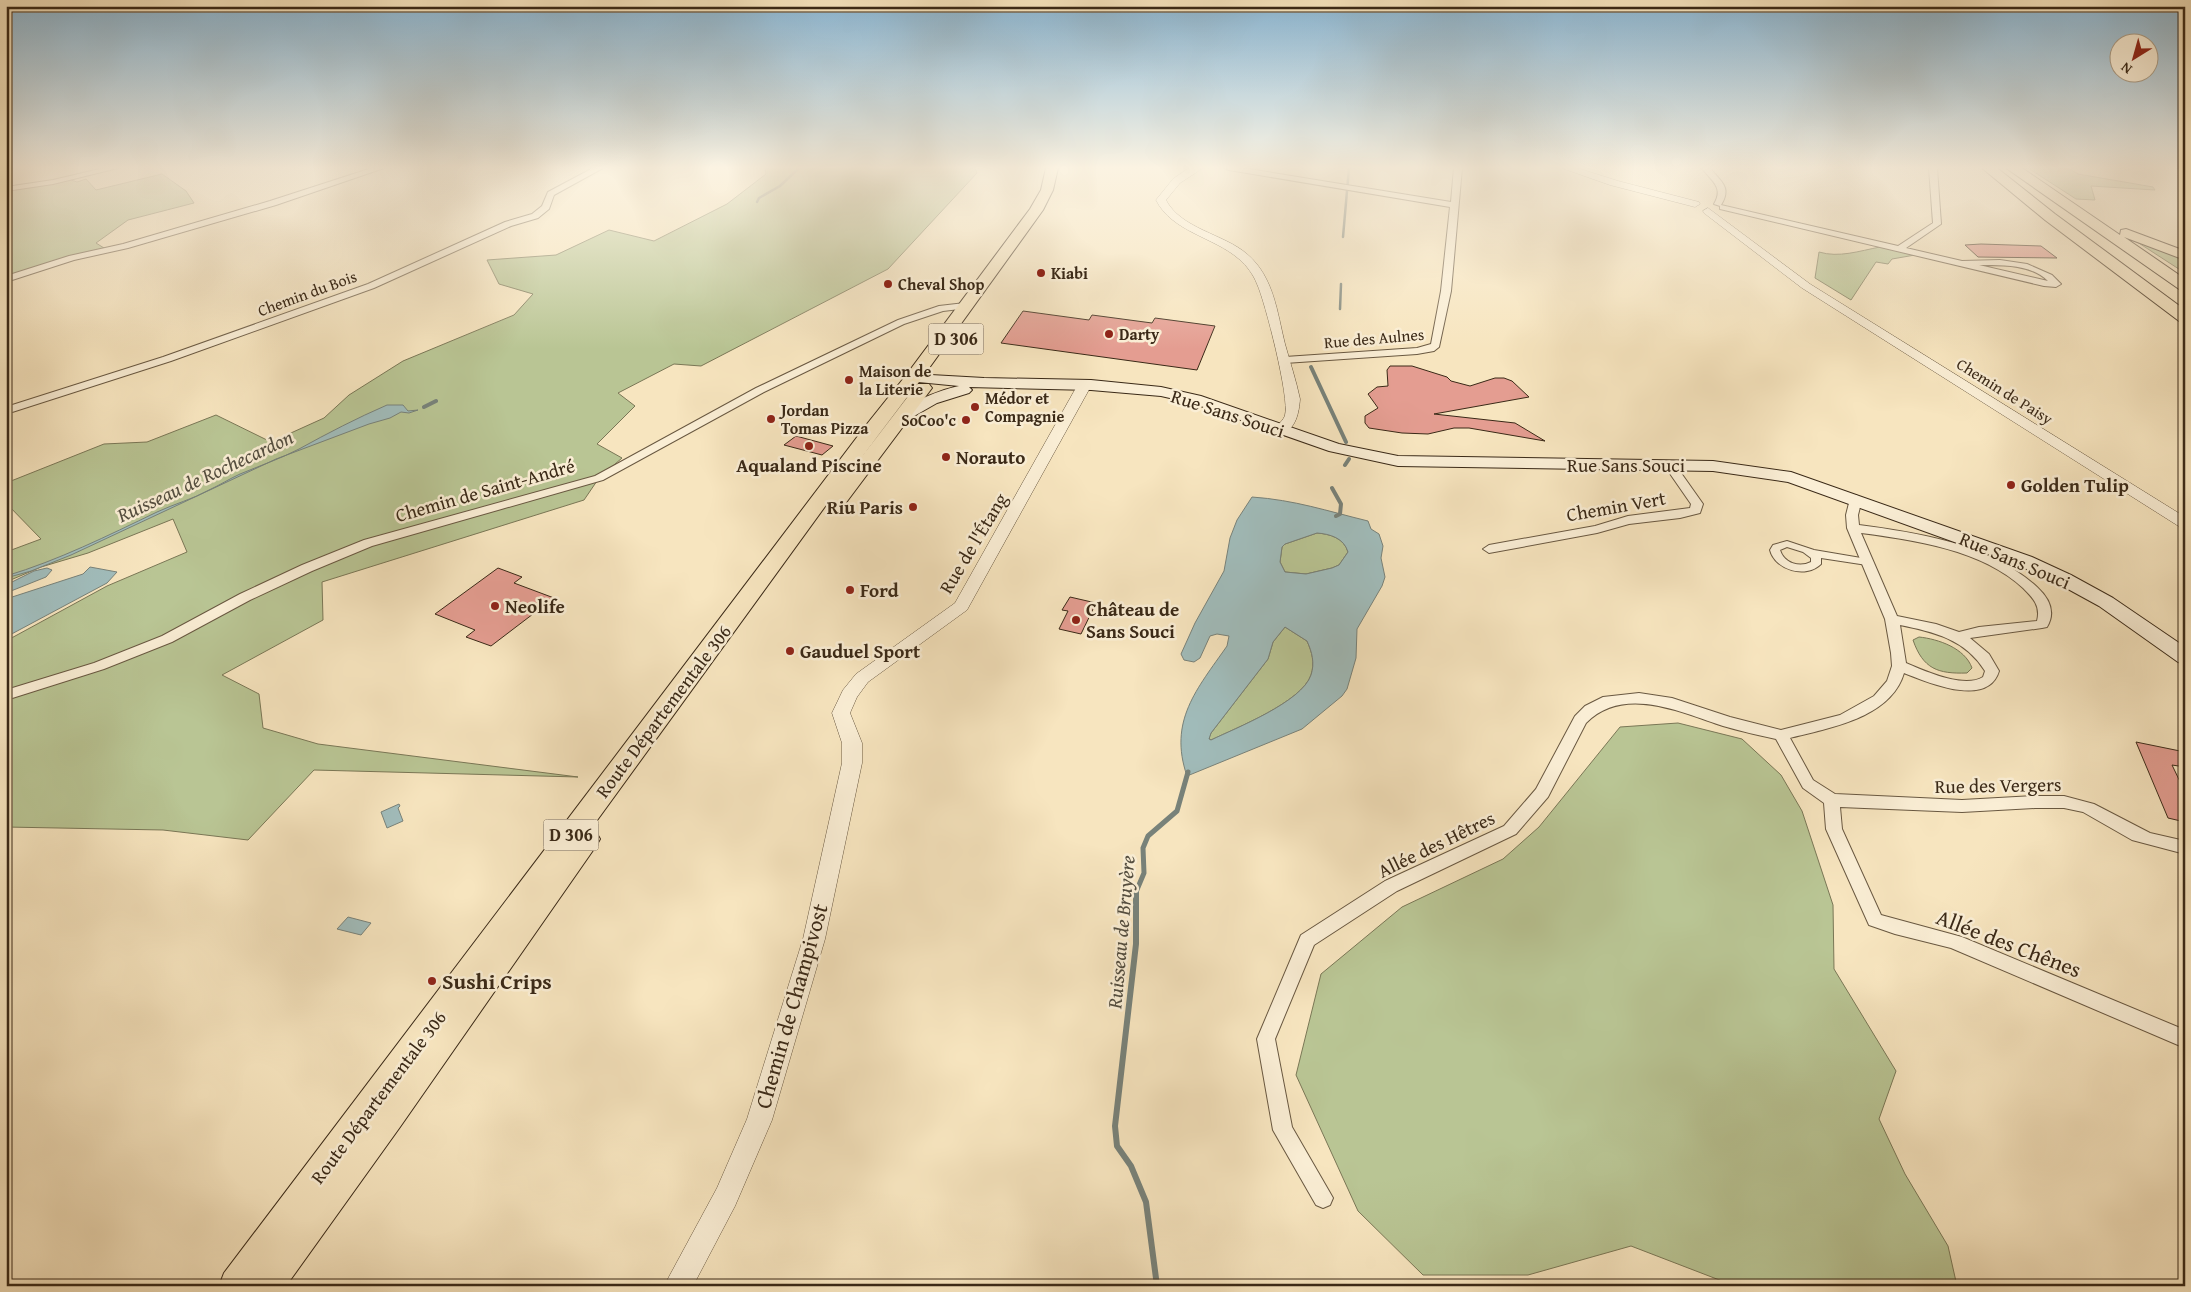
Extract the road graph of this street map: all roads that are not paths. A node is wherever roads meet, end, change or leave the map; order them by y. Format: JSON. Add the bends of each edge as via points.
{"nodes":[{"id":1,"x":186,"y":228,"type":"edge"},
{"id":2,"x":499,"y":228,"type":"edge"},
{"id":3,"x":1024,"y":228,"type":"edge"},
{"id":4,"x":1030,"y":228,"type":"edge"},
{"id":5,"x":1196,"y":228,"type":"edge"},
{"id":6,"x":1453,"y":228,"type":"edge"},
{"id":7,"x":1731,"y":228,"type":"edge"},
{"id":8,"x":1816,"y":228,"type":"edge"},
{"id":9,"x":1930,"y":228,"type":"edge"},
{"id":10,"x":2065,"y":228,"type":"edge"},
{"id":11,"x":2078,"y":228,"type":"edge"},
{"id":12,"x":2101,"y":228,"type":"edge"},
{"id":13,"x":2116,"y":228,"type":"edge"},
{"id":14,"x":1900,"y":248,"type":"junction"},
{"id":15,"x":2185,"y":256,"type":"edge"},
{"id":16,"x":1964,"y":264,"type":"junction"},
{"id":17,"x":6,"y":279,"type":"edge"},
{"id":18,"x":2185,"y":286,"type":"edge"},
{"id":19,"x":2185,"y":301,"type":"edge"},
{"id":20,"x":972,"y":306,"type":"junction"},
{"id":21,"x":2185,"y":318,"type":"edge"},
{"id":22,"x":1285,"y":360,"type":"junction"},
{"id":23,"x":918,"y":385,"type":"junction"},
{"id":24,"x":1036,"y":385,"type":"junction"},
{"id":25,"x":1084,"y":386,"type":"junction"},
{"id":26,"x":971,"y":390,"type":"junction"},
{"id":27,"x":6,"y":411,"type":"edge"},
{"id":28,"x":903,"y":416,"type":"junction"},
{"id":29,"x":1281,"y":430,"type":"junction"},
{"id":30,"x":1670,"y":465,"type":"junction"},
{"id":31,"x":1856,"y":499,"type":"junction"},
{"id":32,"x":2185,"y":524,"type":"edge"},
{"id":33,"x":1853,"y":528,"type":"junction"},
{"id":34,"x":1489,"y":549,"type":"dead end"},
{"id":35,"x":1812,"y":553,"type":"dead end"},
{"id":36,"x":1867,"y":562,"type":"junction"},
{"id":37,"x":1892,"y":620,"type":"junction"},
{"id":38,"x":1958,"y":637,"type":"junction"},
{"id":39,"x":2185,"y":657,"type":"edge"},
{"id":40,"x":1899,"y":666,"type":"junction"},
{"id":41,"x":6,"y":695,"type":"edge"},
{"id":42,"x":841,"y":713,"type":"joint"},
{"id":43,"x":1780,"y":735,"type":"junction"},
{"id":44,"x":1832,"y":800,"type":"junction"},
{"id":45,"x":2185,"y":848,"type":"edge"},
{"id":46,"x":2185,"y":1039,"type":"edge"},
{"id":47,"x":1323,"y":1198,"type":"dead end"},
{"id":48,"x":237,"y":1286,"type":"edge"},
{"id":49,"x":264,"y":1286,"type":"edge"},
{"id":50,"x":678,"y":1286,"type":"edge"}],
"edges":[{"from":1,"to":17,"type":"street"},
{"from":2,"to":27,"type":"street","name":"Chemin du Bois","via":[[380,282],[204,346]]},
{"from":3,"to":20,"type":"main road","number":"D 306"},
{"from":4,"to":20,"type":"main road","number":"D 306"},
{"from":5,"to":22,"type":"street","via":[[1232,247],[1252,264],[1268,295]]},
{"from":6,"to":22,"type":"street","name":"Rue des Aulnes","via":[[1446,291],[1438,341],[1434,347],[1417,352]]},
{"from":7,"to":32,"type":"street","name":"Chemin de Paisy","via":[[1806,286]]},
{"from":8,"to":14,"type":"street"},
{"from":9,"to":14,"type":"street"},
{"from":10,"to":21,"type":"highway"},
{"from":11,"to":19,"type":"highway"},
{"from":12,"to":18,"type":"highway"},
{"from":13,"to":15,"type":"highway"},
{"from":14,"to":16,"type":"street"},
{"from":16,"to":16,"type":"street","via":[[2044,283],[2056,284],[2043,274],[2022,266],[1991,262]]},
{"from":20,"to":23,"type":"main road","name":"Route Départementale 306","number":"D 306"},
{"from":20,"to":41,"type":"street","name":"Chemin de Saint-André","via":[[942,308],[901,322],[760,390],[599,478],[368,543],[280,580],[167,639],[99,666]]},
{"from":22,"to":29,"type":"street","via":[[1294,406],[1292,416]]},
{"from":23,"to":24,"type":"main road","name":"Rue Sans Souci"},
{"from":23,"to":26,"type":"main road","name":"Rue Sans Souci","via":[[936,390]]},
{"from":23,"to":28,"type":"main road","name":"Route Départementale 306","number":"D 306"},
{"from":23,"to":48,"type":"main road","name":"Route Départementale 306","number":"D 306","via":[[873,428]]},
{"from":24,"to":25,"type":"main road","name":"Rue Sans Souci"},
{"from":24,"to":26,"type":"main road","name":"Rue Sans Souci"},
{"from":25,"to":29,"type":"main road","name":"Rue Sans Souci","via":[[1173,393]]},
{"from":25,"to":42,"type":"street","name":"Rue de l'Étang","via":[[961,606],[862,678]]},
{"from":26,"to":28,"type":"main road","via":[[933,397]]},
{"from":28,"to":49,"type":"main road","name":"Route Départementale 306","number":"D 306","via":[[652,748]]},
{"from":29,"to":30,"type":"main road","name":"Rue Sans Souci","via":[[1335,448],[1398,461]]},
{"from":30,"to":31,"type":"main road","name":"Rue Sans Souci","via":[[1771,473]]},
{"from":30,"to":34,"type":"street","name":"Chemin Vert","via":[[1697,504],[1696,510],[1628,520],[1598,529]]},
{"from":31,"to":33,"type":"street"},
{"from":31,"to":39,"type":"main road","name":"Rue Sans Souci","via":[[2009,555],[2064,579],[2106,602]]},
{"from":33,"to":36,"type":"street"},
{"from":33,"to":38,"type":"street","via":[[1927,541],[1983,559],[2028,584],[2044,602],[2046,616],[2042,624],[1974,631]]},
{"from":35,"to":36,"type":"street"},
{"from":36,"to":37,"type":"street"},
{"from":37,"to":38,"type":"street","via":[[1937,629]]},
{"from":37,"to":40,"type":"street"},
{"from":38,"to":40,"type":"street","via":[[1984,655],[1992,671],[1989,680],[1982,685],[1941,681]]},
{"from":40,"to":43,"type":"street","name":"Allée des Hêtres","via":[[1894,683],[1879,700],[1844,719]]},
{"from":42,"to":50,"type":"street","name":"Chemin de Champivost","via":[[852,743],[852,763],[814,939],[759,1120],[726,1197]]},
{"from":43,"to":44,"type":"street","via":[[1808,784]]},
{"from":43,"to":47,"type":"street","name":"Allée des Hêtres","via":[[1672,703],[1639,698],[1608,701],[1590,710],[1580,720],[1542,792],[1510,830],[1391,886],[1307,940],[1266,1039],[1283,1130]]},
{"from":44,"to":45,"type":"street","name":"Rue des Vergers","via":[[1896,805],[2076,804],[2101,813],[2142,837]]},
{"from":44,"to":46,"type":"street","name":"Allée des Chênes","via":[[1834,829],[1875,920],[1893,928],[1936,934]]}]}
